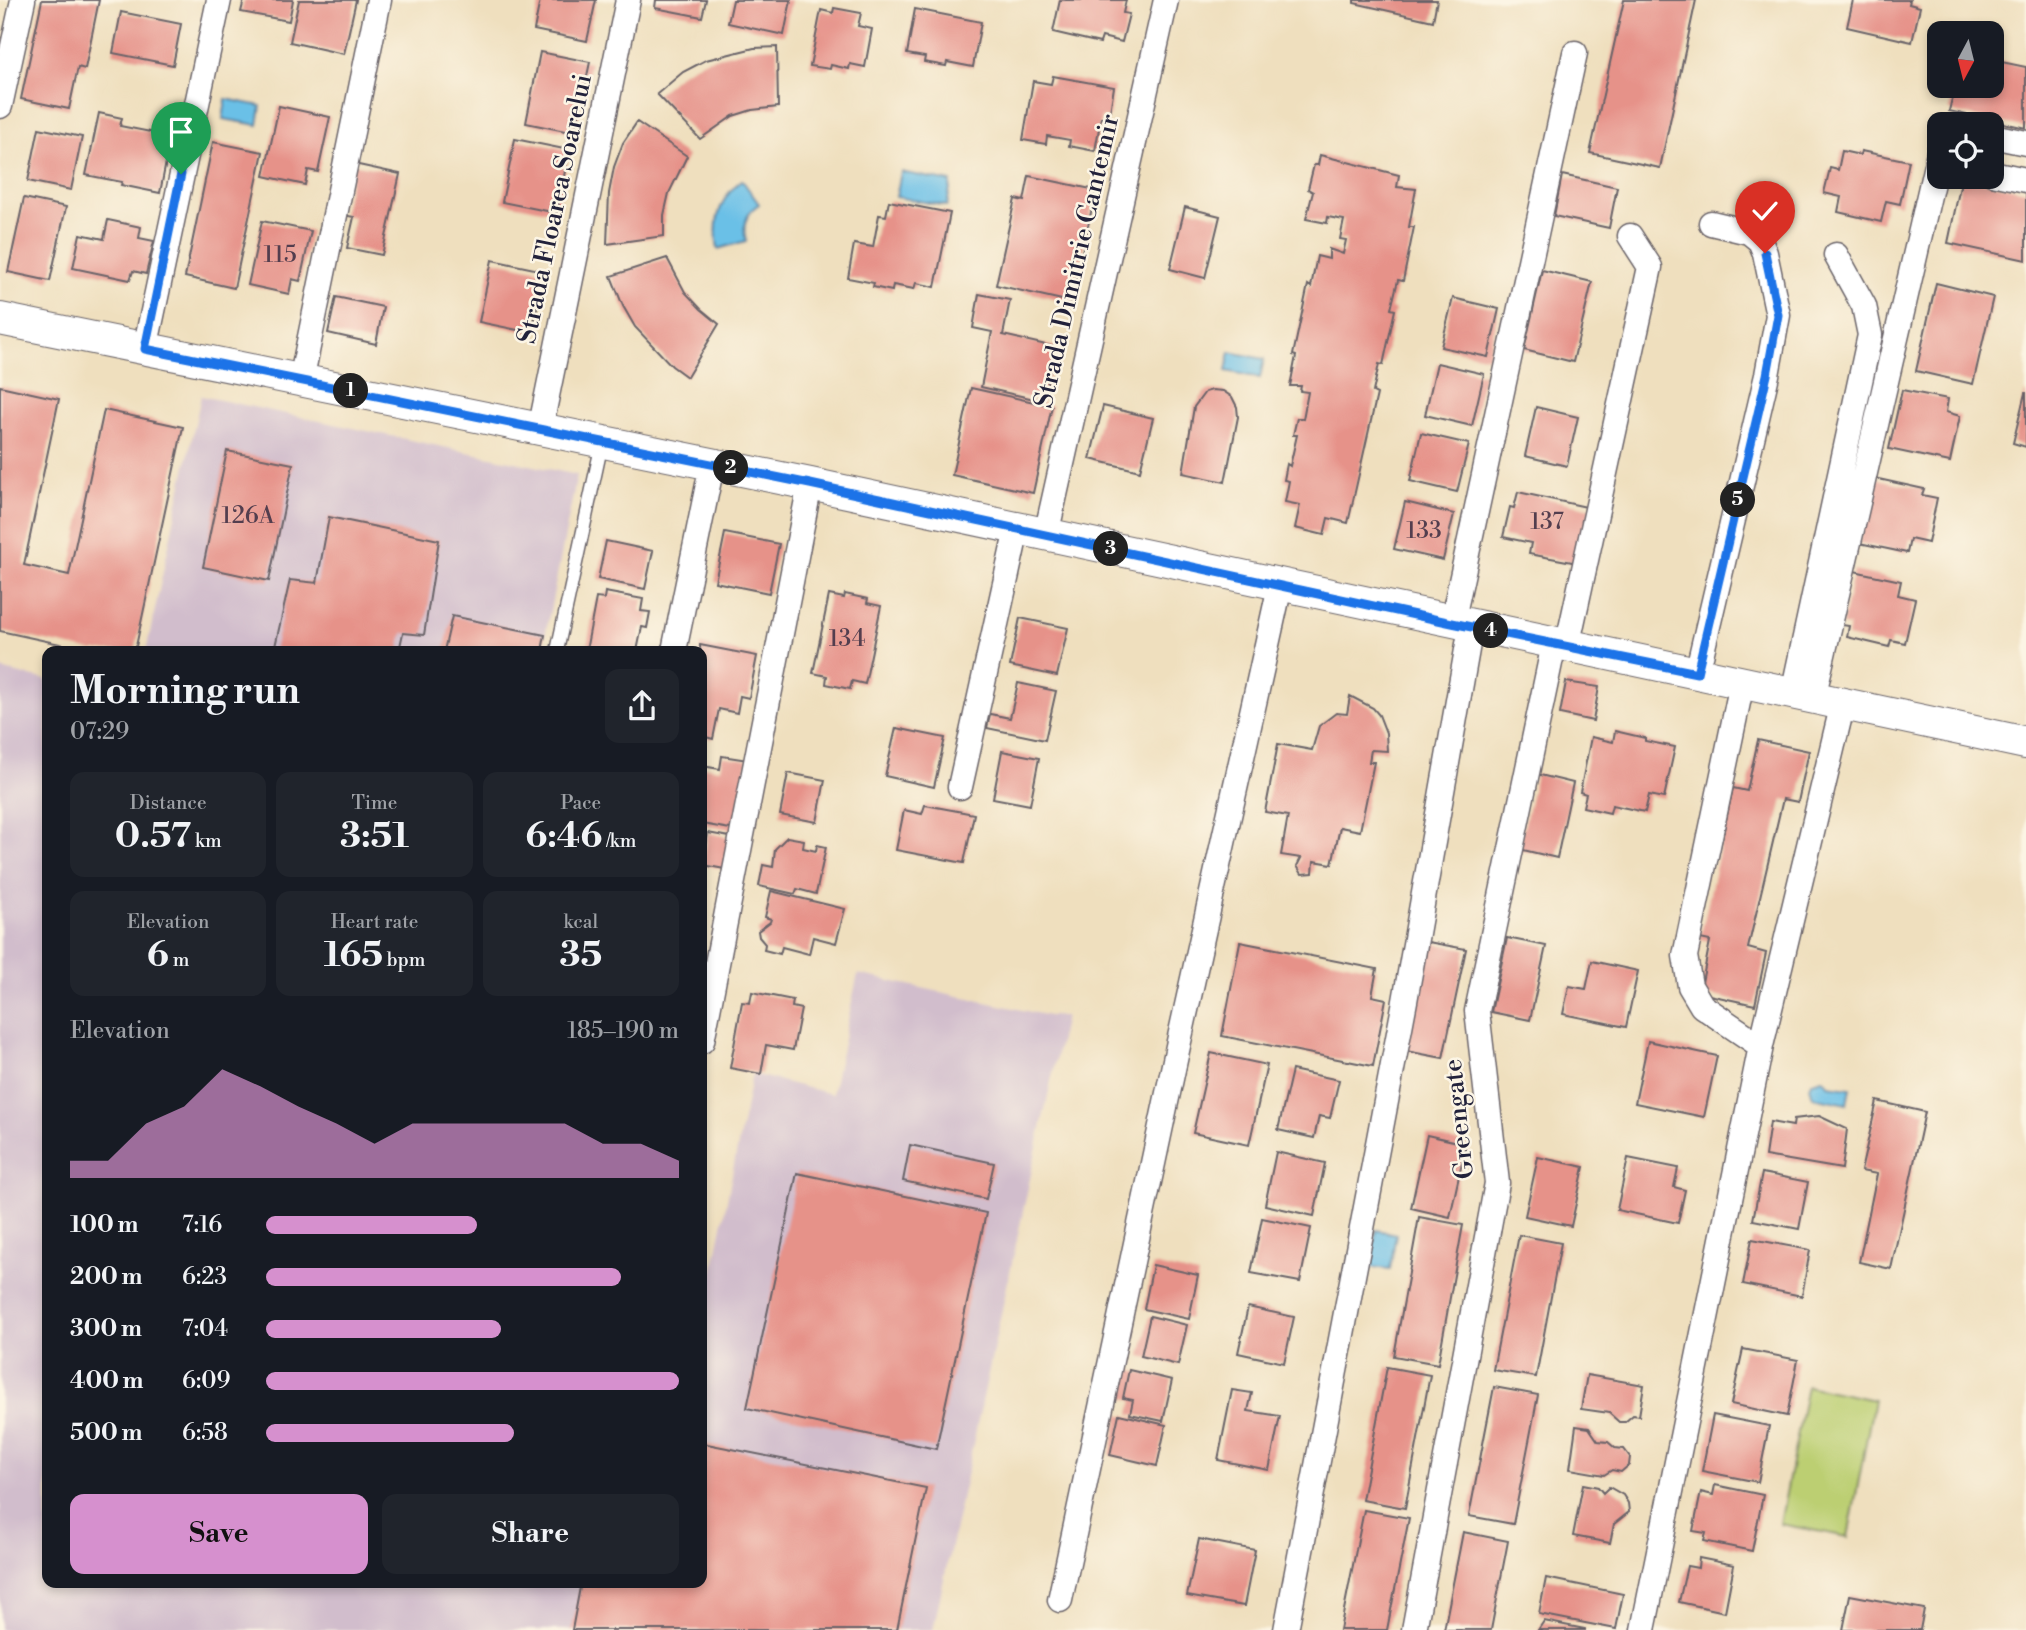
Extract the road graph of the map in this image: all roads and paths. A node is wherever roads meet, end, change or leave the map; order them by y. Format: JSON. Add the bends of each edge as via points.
{"nodes":[{"id":1,"x":23,"y":0,"type":"edge"},
{"id":2,"x":219,"y":0,"type":"edge"},
{"id":3,"x":379,"y":0,"type":"edge"},
{"id":4,"x":628,"y":0,"type":"edge"},
{"id":5,"x":1166,"y":0,"type":"edge"},
{"id":6,"x":1574,"y":53,"type":"dead end"},
{"id":7,"x":0,"y":106,"type":"edge"},
{"id":8,"x":2004,"y":138,"type":"edge"},
{"id":9,"x":2026,"y":143,"type":"edge"},
{"id":10,"x":2004,"y":175,"type":"edge"},
{"id":11,"x":2026,"y":180,"type":"edge"},
{"id":12,"x":1931,"y":189,"type":"edge"},
{"id":13,"x":1711,"y":223,"type":"dead end"},
{"id":14,"x":1630,"y":236,"type":"dead end"},
{"id":15,"x":1836,"y":255,"type":"dead end"},
{"id":16,"x":0,"y":319,"type":"edge"},
{"id":17,"x":145,"y":349,"type":"junction"},
{"id":18,"x":301,"y":381,"type":"junction"},
{"id":19,"x":540,"y":429,"type":"junction"},
{"id":20,"x":602,"y":442,"type":"junction"},
{"id":21,"x":712,"y":464,"type":"junction"},
{"id":22,"x":810,"y":484,"type":"junction"},
{"id":23,"x":1031,"y":532,"type":"junction"},
{"id":24,"x":1280,"y":586,"type":"junction"},
{"id":25,"x":1461,"y":625,"type":"junction"},
{"id":26,"x":1561,"y":645,"type":"junction"},
{"id":27,"x":558,"y":646,"type":"edge"},
{"id":28,"x":675,"y":646,"type":"edge"},
{"id":29,"x":1697,"y":673,"type":"junction"},
{"id":30,"x":1742,"y":683,"type":"junction"},
{"id":31,"x":1816,"y":698,"type":"junction"},
{"id":32,"x":2026,"y":743,"type":"edge"},
{"id":33,"x":960,"y":787,"type":"dead end"},
{"id":34,"x":707,"y":1015,"type":"edge"},
{"id":35,"x":1761,"y":1046,"type":"junction"},
{"id":36,"x":1060,"y":1600,"type":"dead end"},
{"id":37,"x":1286,"y":1630,"type":"edge"},
{"id":38,"x":1414,"y":1630,"type":"edge"},
{"id":39,"x":1643,"y":1630,"type":"edge"}],
"edges":[{"from":1,"to":7,"type":"street"},
{"from":2,"to":17,"type":"street"},
{"from":3,"to":18,"type":"street"},
{"from":4,"to":19,"type":"street","name":"Strada Floarea Soarelui"},
{"from":5,"to":23,"type":"street","name":"Strada Dimitrie Cantemir"},
{"from":6,"to":25,"type":"street"},
{"from":8,"to":9,"type":"street"},
{"from":10,"to":11,"type":"street"},
{"from":12,"to":31,"type":"street"},
{"from":13,"to":29,"type":"street","via":[[1749,232],[1760,241],[1778,315]]},
{"from":14,"to":26,"type":"street","name":"Greengate","via":[[1650,267]]},
{"from":15,"to":31,"type":"street","via":[[1864,306],[1870,335]]},
{"from":16,"to":17,"type":"street"},
{"from":17,"to":18,"type":"street"},
{"from":18,"to":19,"type":"street"},
{"from":19,"to":20,"type":"street"},
{"from":20,"to":21,"type":"street"},
{"from":20,"to":27,"type":"lane"},
{"from":21,"to":22,"type":"street"},
{"from":21,"to":28,"type":"street"},
{"from":22,"to":23,"type":"street"},
{"from":22,"to":34,"type":"street"},
{"from":23,"to":24,"type":"street"},
{"from":23,"to":33,"type":"street","name":"Strada Dimitrie Cantemir"},
{"from":24,"to":25,"type":"street"},
{"from":24,"to":36,"type":"street"},
{"from":25,"to":26,"type":"street"},
{"from":25,"to":37,"type":"street","via":[[1405,1001]]},
{"from":26,"to":29,"type":"street"},
{"from":26,"to":38,"type":"street","name":"Greengate","via":[[1476,1011],[1497,1183]]},
{"from":29,"to":30,"type":"street"},
{"from":30,"to":31,"type":"street"},
{"from":30,"to":35,"type":"street","via":[[1685,956],[1690,986],[1702,1006]]},
{"from":31,"to":32,"type":"street"},
{"from":31,"to":35,"type":"street"},
{"from":35,"to":39,"type":"street"}]}
